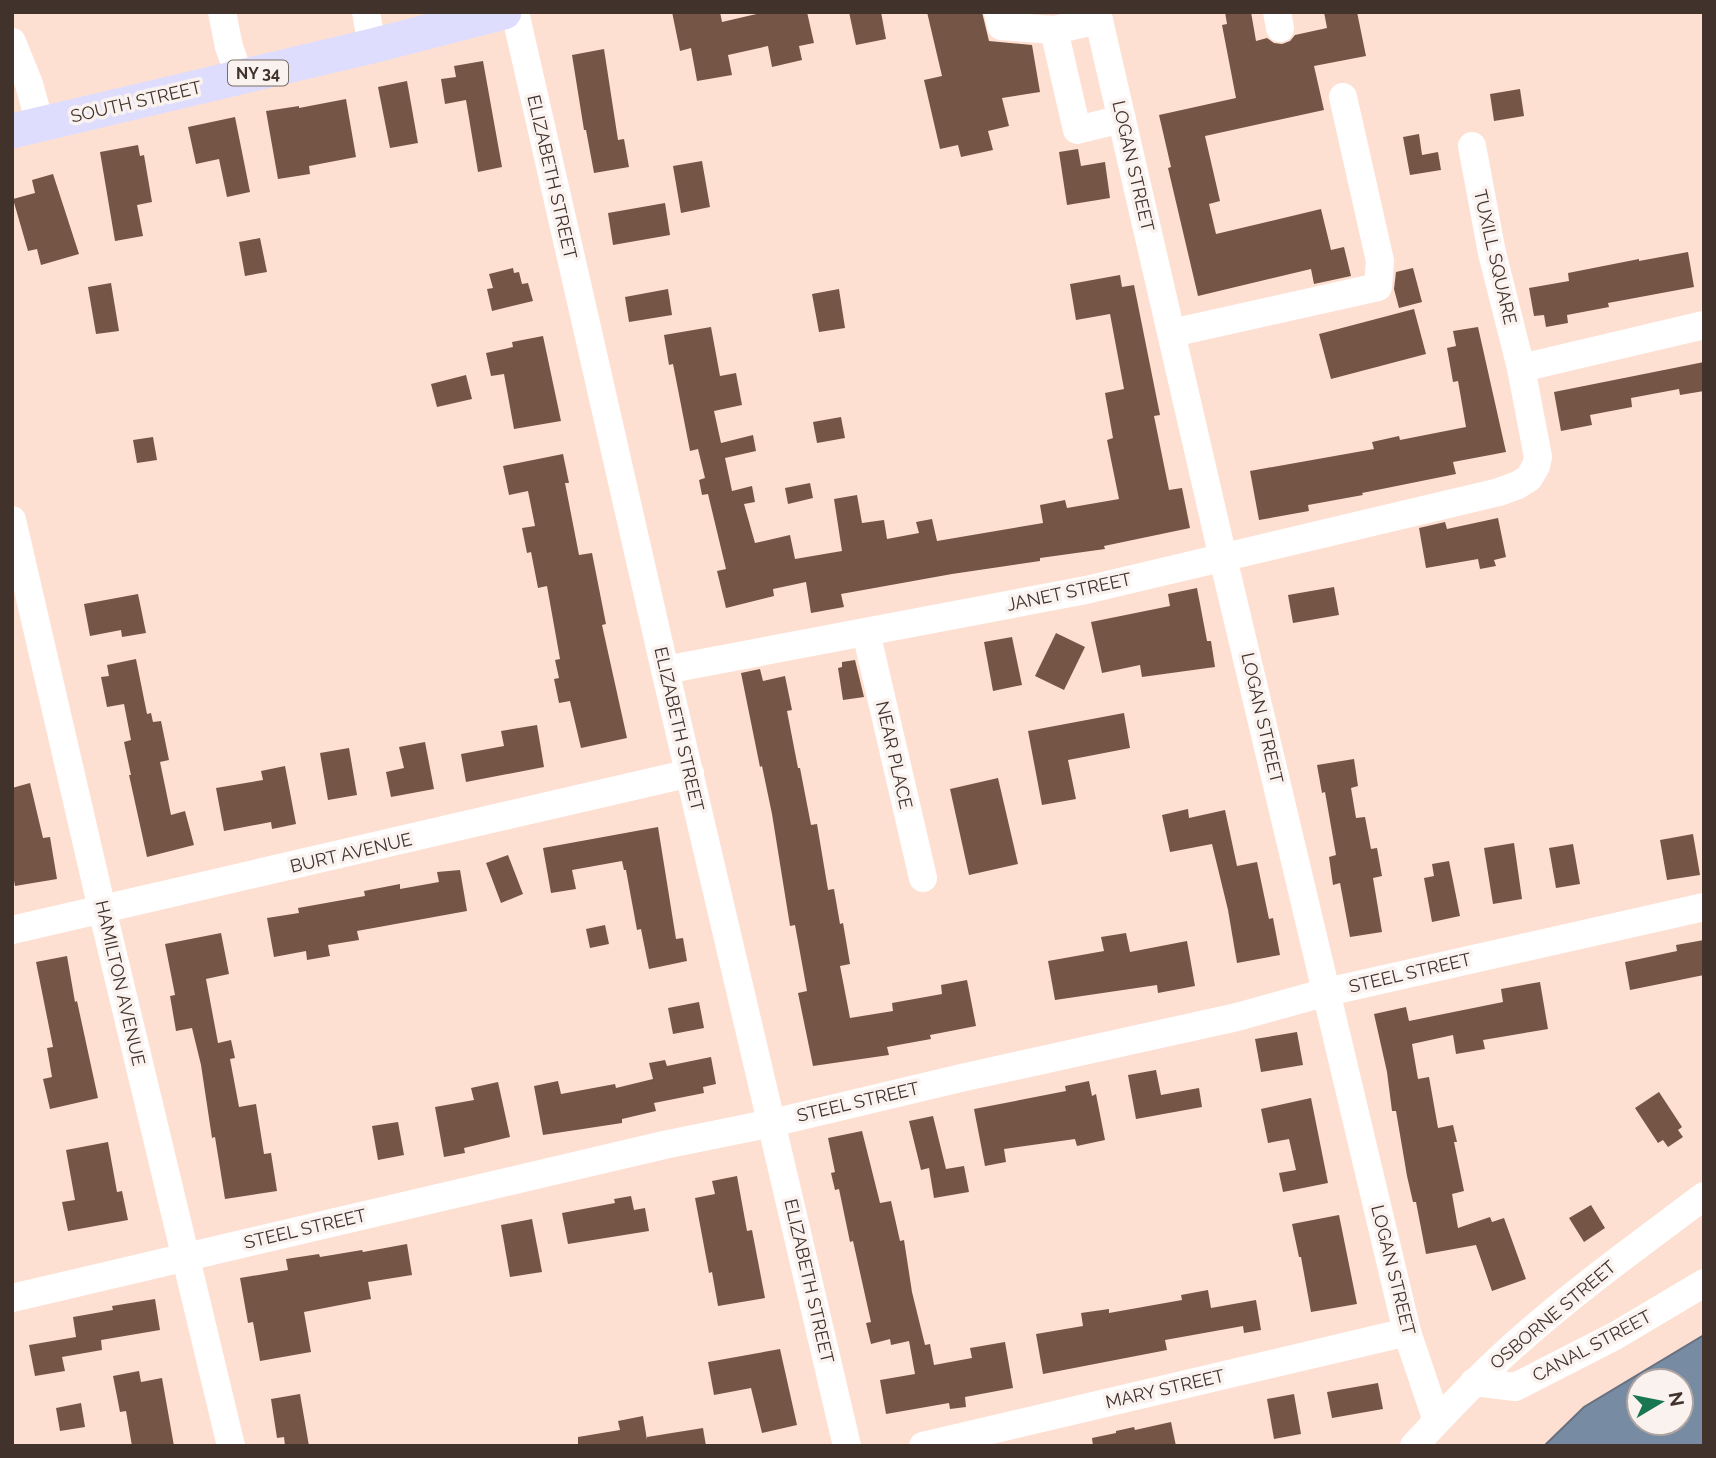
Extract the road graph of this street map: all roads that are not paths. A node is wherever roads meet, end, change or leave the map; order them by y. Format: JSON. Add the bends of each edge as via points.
{"nodes":[{"id":1,"x":222,"y":12,"type":"edge"},
{"id":2,"x":366,"y":12,"type":"edge"},
{"id":3,"x":504,"y":12,"type":"edge"},
{"id":4,"x":514,"y":12,"type":"edge"},
{"id":5,"x":998,"y":12,"type":"edge"},
{"id":6,"x":1098,"y":16,"type":"edge"},
{"id":7,"x":1054,"y":30,"type":"junction"},
{"id":8,"x":12,"y":42,"type":"edge"},
{"id":9,"x":372,"y":46,"type":"junction"},
{"id":10,"x":240,"y":77,"type":"junction"},
{"id":11,"x":1343,"y":97,"type":"dead end"},
{"id":12,"x":1122,"y":119,"type":"junction"},
{"id":13,"x":26,"y":127,"type":"edge"},
{"id":14,"x":1472,"y":146,"type":"dead end"},
{"id":15,"x":1704,"y":325,"type":"edge"},
{"id":16,"x":1172,"y":333,"type":"junction"},
{"id":17,"x":1521,"y":368,"type":"junction"},
{"id":18,"x":1470,"y":499,"type":"joint"},
{"id":19,"x":12,"y":520,"type":"edge"},
{"id":20,"x":1223,"y":558,"type":"junction"},
{"id":21,"x":17,"y":562,"type":"edge"},
{"id":22,"x":866,"y":632,"type":"junction"},
{"id":23,"x":665,"y":670,"type":"junction"},
{"id":24,"x":690,"y":773,"type":"junction"},
{"id":25,"x":923,"y":878,"type":"dead end"},
{"id":26,"x":1704,"y":907,"type":"edge"},
{"id":27,"x":102,"y":909,"type":"junction"},
{"id":28,"x":12,"y":930,"type":"edge"},
{"id":29,"x":1328,"y":992,"type":"junction"},
{"id":30,"x":772,"y":1123,"type":"junction"},
{"id":31,"x":1704,"y":1196,"type":"edge"},
{"id":32,"x":186,"y":1258,"type":"junction"},
{"id":33,"x":1704,"y":1283,"type":"edge"},
{"id":34,"x":12,"y":1298,"type":"edge"},
{"id":35,"x":1407,"y":1332,"type":"junction"},
{"id":36,"x":1474,"y":1382,"type":"junction"},
{"id":37,"x":1437,"y":1421,"type":"junction"},
{"id":38,"x":231,"y":1446,"type":"edge"},
{"id":39,"x":847,"y":1446,"type":"edge"},
{"id":40,"x":923,"y":1446,"type":"edge"},
{"id":41,"x":1413,"y":1446,"type":"edge"}],
"edges":[{"from":1,"to":10,"type":"street"},
{"from":2,"to":9,"type":"street"},
{"from":3,"to":9,"type":"main road","name":"SOUTH STREET","number":"NY 34"},
{"from":4,"to":23,"type":"street","name":"ELIZABETH STREET"},
{"from":5,"to":7,"type":"street","via":[[1001,26]]},
{"from":6,"to":7,"type":"street"},
{"from":6,"to":12,"type":"street","name":"LOGAN STREET"},
{"from":7,"to":12,"type":"street","via":[[1077,130]]},
{"from":8,"to":13,"type":"street","via":[[29,84]]},
{"from":9,"to":10,"type":"main road","name":"SOUTH STREET","number":"NY 34"},
{"from":10,"to":13,"type":"main road","name":"SOUTH STREET","number":"NY 34"},
{"from":11,"to":16,"type":"street","via":[[1380,261],[1378,287]]},
{"from":12,"to":16,"type":"street","name":"LOGAN STREET"},
{"from":14,"to":17,"type":"street","name":"TUXILL SQUARE","via":[[1492,253]]},
{"from":15,"to":17,"type":"street"},
{"from":16,"to":20,"type":"street","name":"LOGAN STREET"},
{"from":17,"to":18,"type":"street","name":"TUXILL SQUARE","via":[[1536,467],[1518,485]]},
{"from":18,"to":20,"type":"street","name":"JANET STREET"},
{"from":19,"to":21,"type":"street","name":"HAMILTON AVENUE"},
{"from":20,"to":22,"type":"street","name":"JANET STREET"},
{"from":20,"to":29,"type":"street","name":"LOGAN STREET"},
{"from":21,"to":27,"type":"street","name":"HAMILTON AVENUE"},
{"from":22,"to":23,"type":"street","name":"JANET STREET"},
{"from":22,"to":25,"type":"street","name":"NEAR PLACE"},
{"from":23,"to":24,"type":"street","name":"ELIZABETH STREET"},
{"from":24,"to":27,"type":"street","name":"BURT AVENUE"},
{"from":24,"to":30,"type":"street","name":"ELIZABETH STREET"},
{"from":26,"to":29,"type":"street","name":"STEEL STREET"},
{"from":27,"to":28,"type":"street","name":"BURT AVENUE"},
{"from":27,"to":32,"type":"street","name":"HAMILTON AVENUE"},
{"from":29,"to":30,"type":"street","name":"STEEL STREET"},
{"from":29,"to":35,"type":"street","name":"LOGAN STREET"},
{"from":30,"to":32,"type":"street","name":"STEEL STREET"},
{"from":30,"to":39,"type":"street","name":"ELIZABETH STREET"},
{"from":31,"to":36,"type":"street","name":"OSBORNE STREET","via":[[1579,1291]]},
{"from":32,"to":34,"type":"street","name":"STEEL STREET"},
{"from":32,"to":38,"type":"street","name":"HAMILTON AVENUE"},
{"from":33,"to":36,"type":"street","name":"CANAL STREET","via":[[1516,1387]]},
{"from":35,"to":37,"type":"street","name":"LOGAN STREET"},
{"from":35,"to":40,"type":"street","name":"MARY STREET"},
{"from":36,"to":37,"type":"street","name":"OSBORNE STREET"},
{"from":37,"to":41,"type":"street","name":"OSBORNE STREET"}]}
